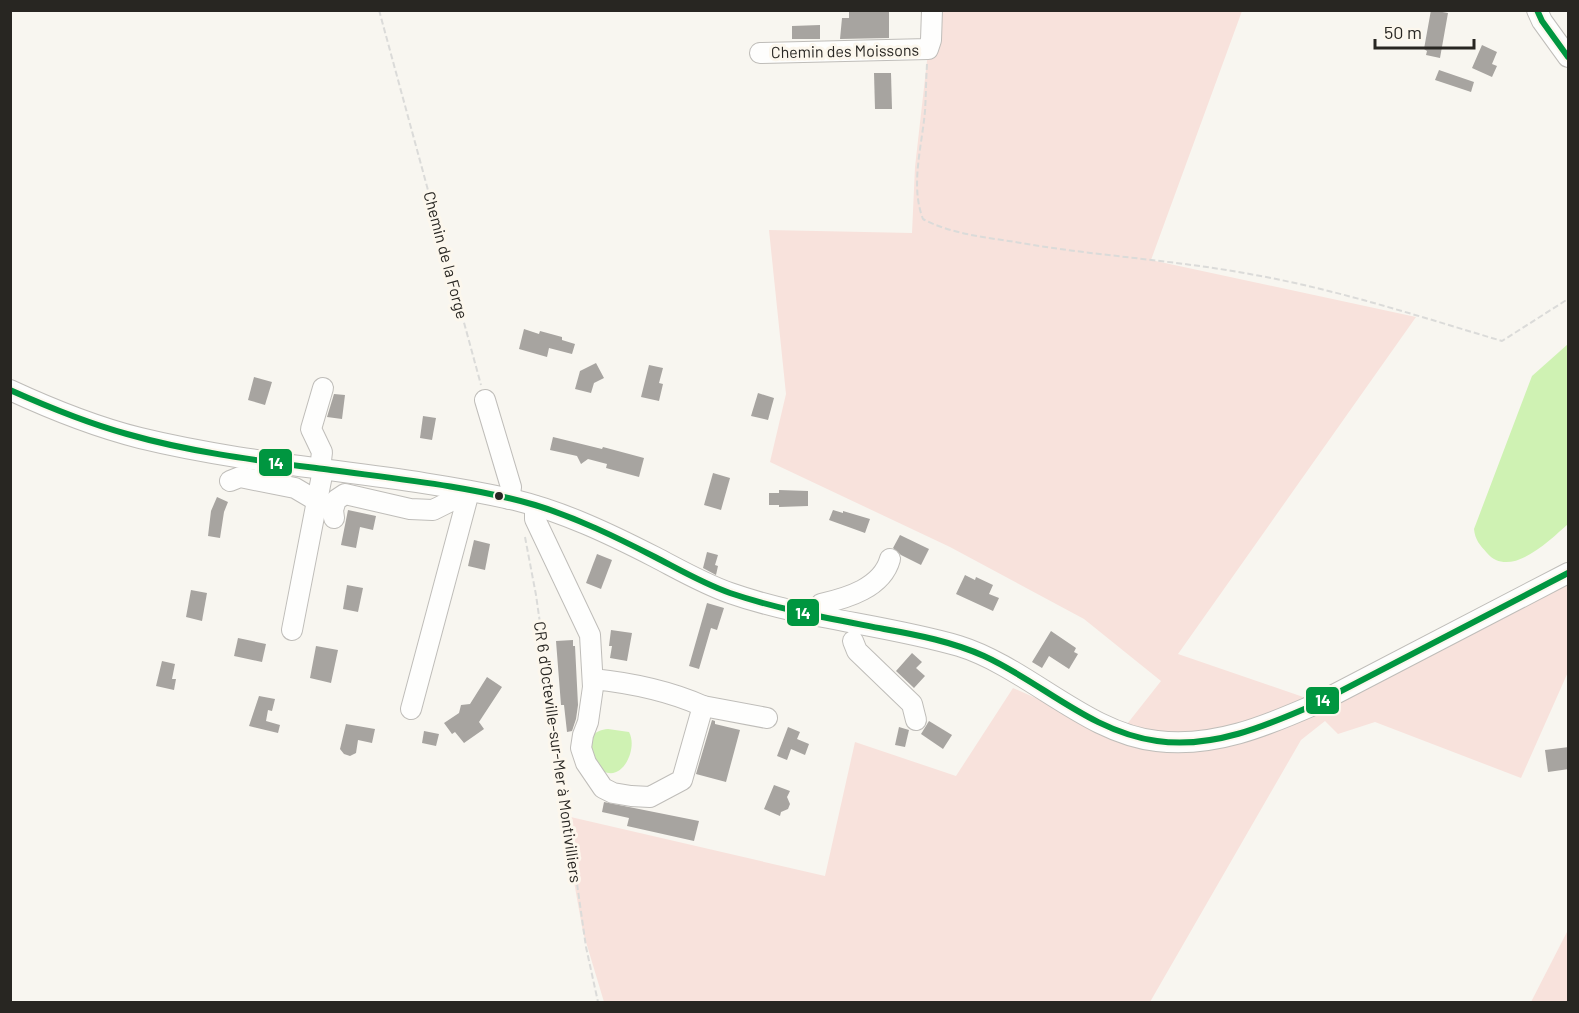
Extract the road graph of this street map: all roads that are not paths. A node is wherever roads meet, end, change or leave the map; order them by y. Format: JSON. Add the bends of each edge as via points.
{"nodes":[{"id":1,"x":932,"y":10,"type":"edge"},
{"id":2,"x":1537,"y":10,"type":"edge"},
{"id":3,"x":760,"y":53,"type":"dead end"},
{"id":4,"x":1569,"y":57,"type":"edge"},
{"id":5,"x":322,"y":388,"type":"dead end"},
{"id":6,"x":10,"y":390,"type":"edge"},
{"id":7,"x":485,"y":400,"type":"road end"},
{"id":8,"x":321,"y":470,"type":"junction"},
{"id":9,"x":230,"y":481,"type":"dead end"},
{"id":10,"x":462,"y":490,"type":"junction"},
{"id":11,"x":509,"y":499,"type":"junction"},
{"id":12,"x":317,"y":501,"type":"junction"},
{"id":13,"x":535,"y":506,"type":"junction"},
{"id":14,"x":334,"y":518,"type":"dead end"},
{"id":15,"x":890,"y":560,"type":"dead end"},
{"id":16,"x":1569,"y":573,"type":"edge"},
{"id":17,"x":821,"y":604,"type":"dead end"},
{"id":18,"x":292,"y":630,"type":"dead end"},
{"id":19,"x":854,"y":641,"type":"dead end"},
{"id":20,"x":593,"y":680,"type":"junction"},
{"id":21,"x":703,"y":706,"type":"junction"},
{"id":22,"x":411,"y":709,"type":"dead end"},
{"id":23,"x":767,"y":718,"type":"dead end"},
{"id":24,"x":916,"y":720,"type":"dead end"}],
"edges":[{"from":1,"to":3,"type":"street","name":"Chemin des Moissons","via":[[932,40],[928,49]]},
{"from":2,"to":4,"type":"street"},
{"from":5,"to":8,"type":"street","via":[[311,429],[322,452]]},
{"from":6,"to":8,"type":"street","via":[[136,437]]},
{"from":7,"to":11,"type":"street","via":[[511,487]]},
{"from":8,"to":10,"type":"street"},
{"from":8,"to":12,"type":"street"},
{"from":9,"to":12,"type":"street","via":[[240,477],[296,488]]},
{"from":10,"to":11,"type":"street"},
{"from":10,"to":14,"type":"street","via":[[453,500],[433,510],[410,509],[345,494],[336,500]]},
{"from":10,"to":22,"type":"street"},
{"from":11,"to":13,"type":"street"},
{"from":12,"to":18,"type":"street"},
{"from":13,"to":16,"type":"street","via":[[608,534],[729,593],[773,607],[919,635],[966,649],[1022,676],[1095,720],[1135,737],[1157,741],[1210,741],[1274,723]]},
{"from":13,"to":20,"type":"street","via":[[535,519],[590,635]]},
{"from":15,"to":17,"type":"street","via":[[887,572],[866,588]]},
{"from":19,"to":24,"type":"street","via":[[857,651],[912,704]]},
{"from":20,"to":21,"type":"street","via":[[643,685]]},
{"from":20,"to":21,"type":"street","via":[[581,748],[595,778],[613,793],[650,796],[682,780]]},
{"from":21,"to":23,"type":"street"}]}
